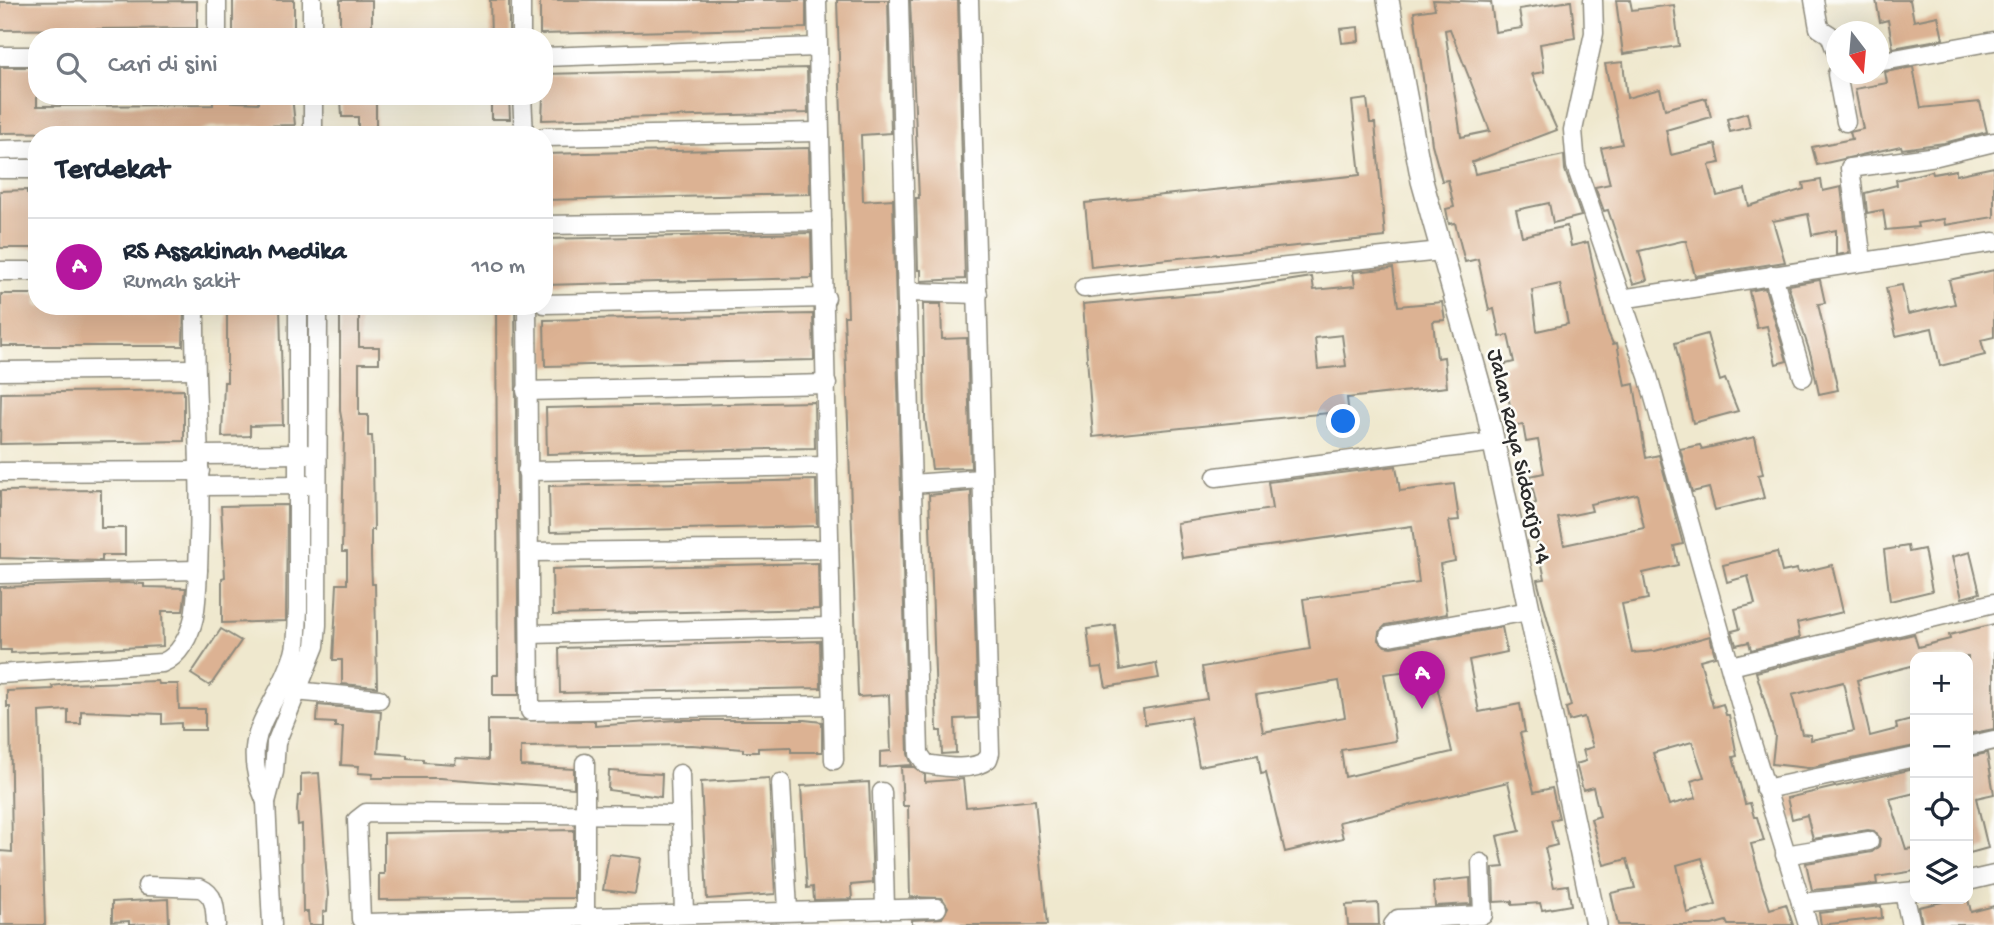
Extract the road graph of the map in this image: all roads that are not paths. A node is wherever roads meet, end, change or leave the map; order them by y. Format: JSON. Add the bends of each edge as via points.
{"nodes":[{"id":1,"x":217,"y":0,"type":"edge"},
{"id":2,"x":312,"y":0,"type":"edge"},
{"id":3,"x":521,"y":0,"type":"edge"},
{"id":4,"x":817,"y":0,"type":"edge"},
{"id":5,"x":899,"y":0,"type":"edge"},
{"id":6,"x":969,"y":0,"type":"edge"},
{"id":7,"x":1388,"y":0,"type":"edge"},
{"id":8,"x":1593,"y":0,"type":"edge"},
{"id":9,"x":1814,"y":0,"type":"edge"},
{"id":10,"x":216,"y":28,"type":"edge"},
{"id":11,"x":312,"y":28,"type":"edge"},
{"id":12,"x":521,"y":28,"type":"edge"},
{"id":13,"x":1826,"y":32,"type":"edge"},
{"id":14,"x":1994,"y":41,"type":"edge"},
{"id":15,"x":817,"y":47,"type":"junction"},
{"id":16,"x":0,"y":56,"type":"edge"},
{"id":17,"x":28,"y":56,"type":"edge"},
{"id":18,"x":553,"y":57,"type":"edge"},
{"id":19,"x":1889,"y":60,"type":"edge"},
{"id":20,"x":1839,"y":84,"type":"edge"},
{"id":21,"x":313,"y":105,"type":"edge"},
{"id":22,"x":522,"y":105,"type":"edge"},
{"id":23,"x":1846,"y":122,"type":"dead end"},
{"id":24,"x":313,"y":126,"type":"edge"},
{"id":25,"x":524,"y":126,"type":"edge"},
{"id":26,"x":818,"y":132,"type":"junction"},
{"id":27,"x":553,"y":137,"type":"edge"},
{"id":28,"x":1994,"y":142,"type":"edge"},
{"id":29,"x":28,"y":149,"type":"edge"},
{"id":30,"x":0,"y":150,"type":"edge"},
{"id":31,"x":0,"y":169,"type":"edge"},
{"id":32,"x":28,"y":169,"type":"edge"},
{"id":33,"x":822,"y":221,"type":"junction"},
{"id":34,"x":553,"y":225,"type":"edge"},
{"id":35,"x":1994,"y":242,"type":"edge"},
{"id":36,"x":1441,"y":251,"type":"junction"},
{"id":37,"x":1862,"y":261,"type":"junction"},
{"id":38,"x":0,"y":271,"type":"edge"},
{"id":39,"x":28,"y":271,"type":"edge"},
{"id":40,"x":1773,"y":275,"type":"junction"},
{"id":41,"x":1084,"y":288,"type":"dead end"},
{"id":42,"x":908,"y":292,"type":"junction"},
{"id":43,"x":978,"y":293,"type":"junction"},
{"id":44,"x":826,"y":298,"type":"junction"},
{"id":45,"x":1621,"y":299,"type":"junction"},
{"id":46,"x":553,"y":304,"type":"edge"},
{"id":47,"x":195,"y":315,"type":"edge"},
{"id":48,"x":299,"y":315,"type":"edge"},
{"id":49,"x":318,"y":315,"type":"edge"},
{"id":50,"x":527,"y":315,"type":"edge"},
{"id":51,"x":194,"y":369,"type":"junction"},
{"id":52,"x":0,"y":371,"type":"edge"},
{"id":53,"x":1802,"y":377,"type":"dead end"},
{"id":54,"x":827,"y":384,"type":"junction"},
{"id":55,"x":526,"y":391,"type":"junction"},
{"id":56,"x":1494,"y":442,"type":"junction"},
{"id":57,"x":299,"y":454,"type":"junction"},
{"id":58,"x":318,"y":454,"type":"junction"},
{"id":59,"x":828,"y":466,"type":"junction"},
{"id":60,"x":200,"y":471,"type":"junction"},
{"id":61,"x":527,"y":471,"type":"junction"},
{"id":62,"x":0,"y":472,"type":"edge"},
{"id":63,"x":1216,"y":478,"type":"dead end"},
{"id":64,"x":980,"y":479,"type":"junction"},
{"id":65,"x":912,"y":484,"type":"junction"},
{"id":66,"x":309,"y":485,"type":"junction"},
{"id":67,"x":829,"y":549,"type":"junction"},
{"id":68,"x":529,"y":552,"type":"junction"},
{"id":69,"x":198,"y":570,"type":"junction"},
{"id":70,"x":0,"y":574,"type":"edge"},
{"id":71,"x":1994,"y":603,"type":"edge"},
{"id":72,"x":1529,"y":611,"type":"junction"},
{"id":73,"x":830,"y":627,"type":"junction"},
{"id":74,"x":530,"y":634,"type":"junction"},
{"id":75,"x":1389,"y":636,"type":"dead end"},
{"id":76,"x":301,"y":659,"type":"junction"},
{"id":77,"x":1731,"y":666,"type":"junction"},
{"id":78,"x":0,"y":674,"type":"edge"},
{"id":79,"x":296,"y":691,"type":"junction"},
{"id":80,"x":379,"y":699,"type":"dead end"},
{"id":81,"x":831,"y":705,"type":"junction"},
{"id":82,"x":1994,"y":740,"type":"edge"},
{"id":83,"x":1973,"y":745,"type":"edge"},
{"id":84,"x":1910,"y":758,"type":"edge"},
{"id":85,"x":834,"y":760,"type":"dead end"},
{"id":86,"x":585,"y":763,"type":"dead end"},
{"id":87,"x":680,"y":774,"type":"dead end"},
{"id":88,"x":781,"y":783,"type":"dead end"},
{"id":89,"x":1765,"y":789,"type":"junction"},
{"id":90,"x":882,"y":792,"type":"dead end"},
{"id":91,"x":266,"y":802,"type":"junction"},
{"id":92,"x":583,"y":813,"type":"junction"},
{"id":93,"x":681,"y":815,"type":"junction"},
{"id":94,"x":1869,"y":841,"type":"dead end"},
{"id":95,"x":1785,"y":855,"type":"junction"},
{"id":96,"x":1481,"y":863,"type":"dead end"},
{"id":97,"x":1994,"y":875,"type":"edge"},
{"id":98,"x":1973,"y":880,"type":"edge"},
{"id":99,"x":147,"y":886,"type":"dead end"},
{"id":100,"x":1910,"y":892,"type":"edge"},
{"id":101,"x":1801,"y":903,"type":"junction"},
{"id":102,"x":1910,"y":904,"type":"edge"},
{"id":103,"x":885,"y":908,"type":"junction"},
{"id":104,"x":937,"y":908,"type":"dead end"},
{"id":105,"x":788,"y":911,"type":"junction"},
{"id":106,"x":684,"y":914,"type":"junction"},
{"id":107,"x":586,"y":916,"type":"junction"},
{"id":108,"x":626,"y":920,"type":"edge"},
{"id":109,"x":648,"y":920,"type":"edge"},
{"id":110,"x":216,"y":925,"type":"edge"},
{"id":111,"x":272,"y":925,"type":"edge"},
{"id":112,"x":1393,"y":925,"type":"edge"},
{"id":113,"x":1597,"y":925,"type":"edge"},
{"id":114,"x":1808,"y":925,"type":"edge"},
{"id":115,"x":1911,"y":925,"type":"edge"}],
"edges":[{"from":1,"to":10,"type":"street"},
{"from":2,"to":11,"type":"street"},
{"from":3,"to":12,"type":"street"},
{"from":4,"to":15,"type":"street"},
{"from":5,"to":42,"type":"street"},
{"from":6,"to":43,"type":"street"},
{"from":7,"to":36,"type":"main road","name":"Jalan Raya Sidoarjo 14","via":[[1422,181]]},
{"from":8,"to":45,"type":"street","via":[[1594,33],[1573,148]]},
{"from":9,"to":13,"type":"street","via":[[1819,28]]},
{"from":14,"to":19,"type":"street"},
{"from":15,"to":18,"type":"street"},
{"from":15,"to":26,"type":"street"},
{"from":16,"to":17,"type":"street"},
{"from":20,"to":23,"type":"street"},
{"from":21,"to":24,"type":"street"},
{"from":22,"to":25,"type":"street"},
{"from":26,"to":27,"type":"street"},
{"from":26,"to":33,"type":"street"},
{"from":28,"to":37,"type":"street","via":[[1937,156],[1850,168]]},
{"from":29,"to":30,"type":"street"},
{"from":31,"to":32,"type":"street"},
{"from":33,"to":34,"type":"street"},
{"from":33,"to":44,"type":"street"},
{"from":35,"to":37,"type":"street"},
{"from":36,"to":41,"type":"street"},
{"from":36,"to":56,"type":"main road","name":"Jalan Raya Sidoarjo 14"},
{"from":37,"to":40,"type":"street"},
{"from":38,"to":39,"type":"street"},
{"from":40,"to":45,"type":"street"},
{"from":40,"to":53,"type":"street"},
{"from":42,"to":43,"type":"street"},
{"from":42,"to":65,"type":"street"},
{"from":43,"to":64,"type":"street"},
{"from":44,"to":46,"type":"street"},
{"from":44,"to":54,"type":"street"},
{"from":45,"to":77,"type":"street","via":[[1648,376]]},
{"from":47,"to":51,"type":"street"},
{"from":48,"to":57,"type":"street"},
{"from":49,"to":58,"type":"street"},
{"from":50,"to":55,"type":"street"},
{"from":51,"to":52,"type":"street"},
{"from":51,"to":60,"type":"street"},
{"from":54,"to":55,"type":"street"},
{"from":54,"to":59,"type":"street"},
{"from":55,"to":61,"type":"street"},
{"from":56,"to":63,"type":"street"},
{"from":56,"to":72,"type":"main road","name":"Jalan Raya Sidoarjo 14"},
{"from":57,"to":58,"type":"street"},
{"from":57,"to":60,"type":"street"},
{"from":57,"to":66,"type":"street"},
{"from":58,"to":66,"type":"street"},
{"from":59,"to":61,"type":"street"},
{"from":59,"to":67,"type":"street"},
{"from":60,"to":62,"type":"street"},
{"from":60,"to":66,"type":"street"},
{"from":60,"to":69,"type":"street"},
{"from":61,"to":68,"type":"street"},
{"from":64,"to":65,"type":"street"},
{"from":64,"to":65,"type":"street","via":[[990,753],[975,766],[926,764],[919,754]]},
{"from":66,"to":76,"type":"street","via":[[317,625]]},
{"from":67,"to":68,"type":"street"},
{"from":67,"to":73,"type":"street"},
{"from":68,"to":74,"type":"street"},
{"from":69,"to":70,"type":"street"},
{"from":69,"to":78,"type":"street","via":[[191,627],[171,660]]},
{"from":71,"to":77,"type":"street"},
{"from":72,"to":75,"type":"street"},
{"from":72,"to":113,"type":"main road","name":"Jalan Raya Sidoarjo 14"},
{"from":73,"to":74,"type":"street"},
{"from":73,"to":81,"type":"street"},
{"from":74,"to":81,"type":"street","via":[[527,707],[534,713]]},
{"from":76,"to":79,"type":"street"},
{"from":76,"to":91,"type":"street","via":[[254,742],[256,779]]},
{"from":77,"to":89,"type":"street"},
{"from":79,"to":80,"type":"street"},
{"from":79,"to":91,"type":"street","via":[[276,743]]},
{"from":81,"to":85,"type":"street"},
{"from":82,"to":83,"type":"street"},
{"from":84,"to":89,"type":"street"},
{"from":86,"to":92,"type":"street"},
{"from":87,"to":93,"type":"street"},
{"from":88,"to":105,"type":"street"},
{"from":89,"to":95,"type":"street"},
{"from":90,"to":103,"type":"street"},
{"from":91,"to":111,"type":"street"},
{"from":92,"to":93,"type":"street"},
{"from":92,"to":107,"type":"street"},
{"from":92,"to":107,"type":"street","via":[[366,813],[357,820],[363,922]]},
{"from":93,"to":106,"type":"street"},
{"from":94,"to":95,"type":"street"},
{"from":95,"to":101,"type":"street"},
{"from":96,"to":112,"type":"street","via":[[1483,915],[1398,919]]},
{"from":97,"to":98,"type":"street"},
{"from":99,"to":110,"type":"street","via":[[207,891],[212,896]]},
{"from":100,"to":101,"type":"street"},
{"from":101,"to":114,"type":"street"},
{"from":102,"to":115,"type":"street"},
{"from":103,"to":104,"type":"street"},
{"from":103,"to":105,"type":"street"},
{"from":105,"to":106,"type":"street"},
{"from":106,"to":109,"type":"street"},
{"from":107,"to":108,"type":"street"},
{"from":108,"to":109,"type":"street"}]}
